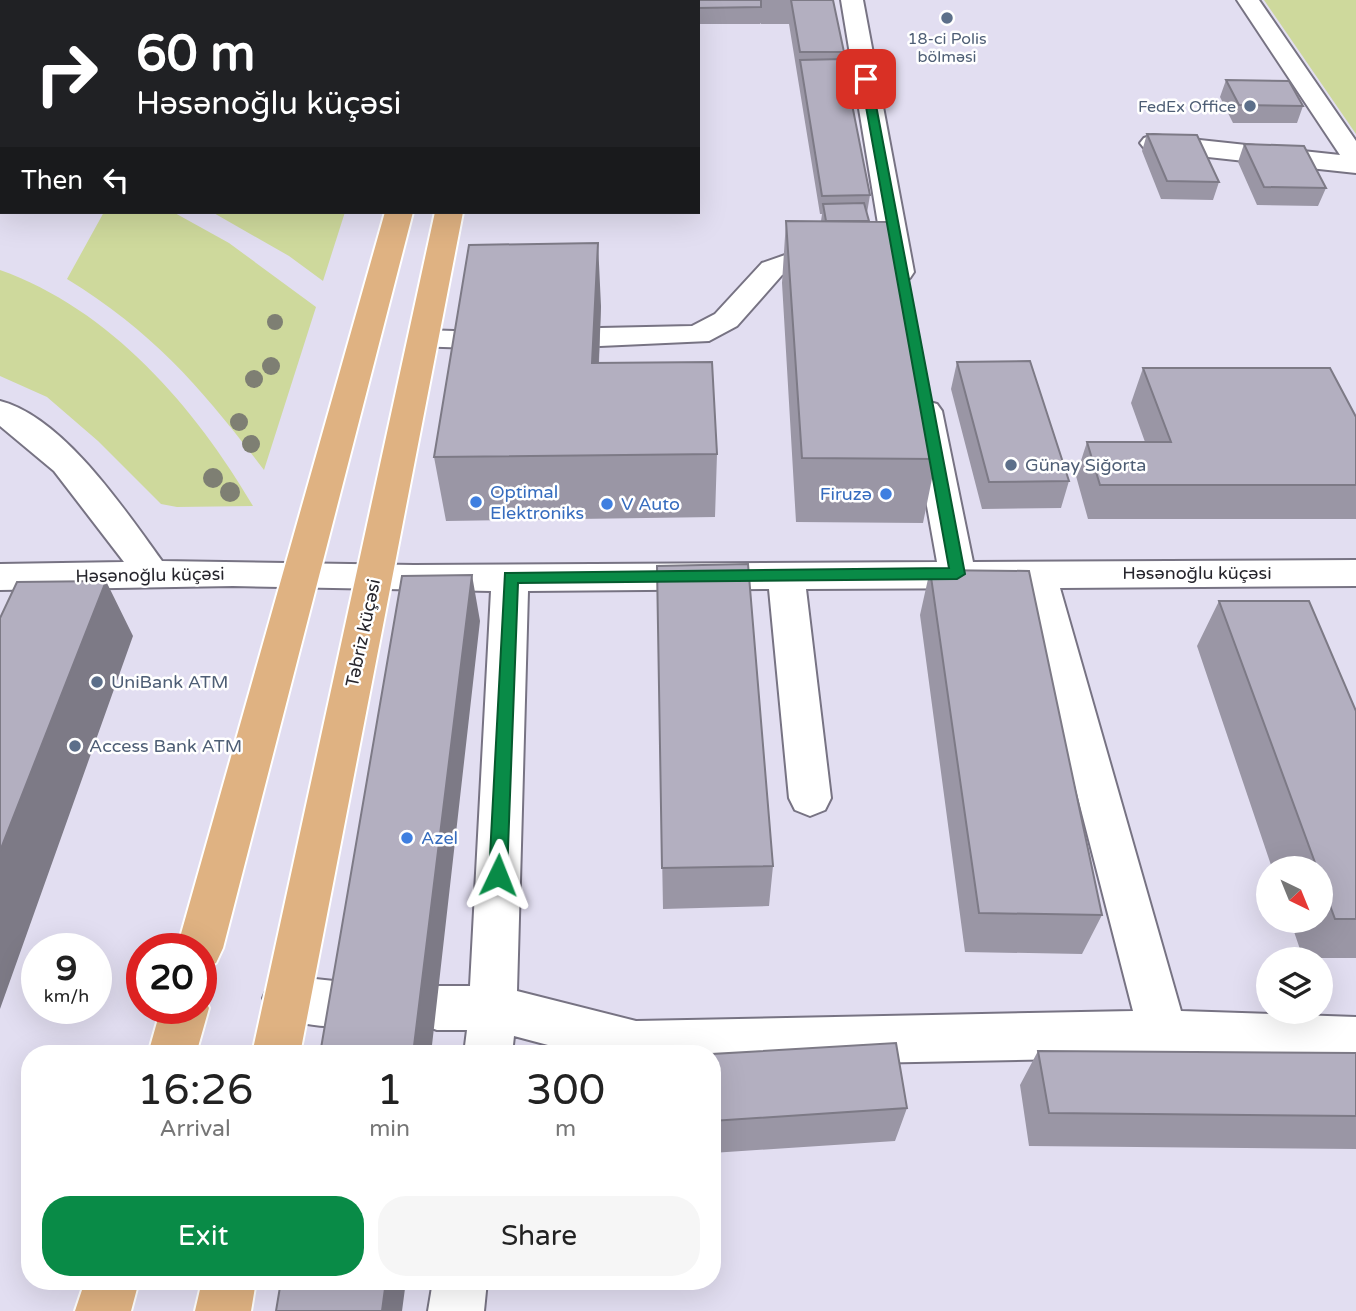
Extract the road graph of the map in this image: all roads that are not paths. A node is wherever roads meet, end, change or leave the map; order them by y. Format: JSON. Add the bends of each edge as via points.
{"nodes":[{"id":1,"x":852,"y":0,"type":"edge"},
{"id":2,"x":1248,"y":0,"type":"edge"},
{"id":3,"x":1153,"y":143,"type":"edge"},
{"id":4,"x":1356,"y":159,"type":"edge"},
{"id":5,"x":1356,"y":165,"type":"edge"},
{"id":6,"x":398,"y":214,"type":"edge"},
{"id":7,"x":449,"y":214,"type":"edge"},
{"id":8,"x":875,"y":263,"type":"junction"},
{"id":9,"x":905,"y":303,"type":"edge"},
{"id":10,"x":600,"y":337,"type":"edge"},
{"id":11,"x":424,"y":339,"type":"junction"},
{"id":12,"x":473,"y":339,"type":"edge"},
{"id":13,"x":920,"y":382,"type":"edge"},
{"id":14,"x":0,"y":411,"type":"edge"},
{"id":15,"x":152,"y":573,"type":"junction"},
{"id":16,"x":1038,"y":573,"type":"junction"},
{"id":17,"x":1356,"y":573,"type":"edge"},
{"id":18,"x":957,"y":574,"type":"junction"},
{"id":19,"x":300,"y":575,"type":"junction"},
{"id":20,"x":786,"y":575,"type":"junction"},
{"id":21,"x":374,"y":577,"type":"junction"},
{"id":22,"x":511,"y":577,"type":"junction"},
{"id":23,"x":0,"y":578,"type":"edge"},
{"id":24,"x":810,"y":798,"type":"dead end"},
{"id":25,"x":205,"y":933,"type":"edge"},
{"id":26,"x":287,"y":998,"type":"junction"},
{"id":27,"x":353,"y":1005,"type":"edge"},
{"id":28,"x":437,"y":1008,"type":"dead end"},
{"id":29,"x":180,"y":1024,"type":"edge"},
{"id":30,"x":491,"y":1031,"type":"edge"},
{"id":31,"x":1163,"y":1034,"type":"junction"},
{"id":32,"x":1356,"y":1040,"type":"edge"},
{"id":33,"x":175,"y":1045,"type":"edge"},
{"id":34,"x":278,"y":1045,"type":"edge"},
{"id":35,"x":109,"y":1290,"type":"edge"},
{"id":36,"x":227,"y":1290,"type":"edge"},
{"id":37,"x":459,"y":1290,"type":"edge"},
{"id":38,"x":103,"y":1311,"type":"edge"},
{"id":39,"x":223,"y":1311,"type":"edge"},
{"id":40,"x":456,"y":1311,"type":"edge"}],
"edges":[{"from":1,"to":8,"type":"street"},
{"from":2,"to":4,"type":"street"},
{"from":3,"to":5,"type":"street"},
{"from":6,"to":19,"type":"main road"},
{"from":7,"to":11,"type":"main road","name":"Təbriz küçəsi"},
{"from":8,"to":9,"type":"street"},
{"from":8,"to":10,"type":"street","via":[[788,263],[772,269],[726,320],[698,335]]},
{"from":11,"to":12,"type":"street"},
{"from":11,"to":21,"type":"main road","name":"Təbriz küçəsi"},
{"from":13,"to":18,"type":"street"},
{"from":14,"to":15,"type":"street","via":[[63,457]]},
{"from":15,"to":19,"type":"street","name":"Həsənoğlu küçəsi"},
{"from":15,"to":23,"type":"street","name":"Həsənoğlu küçəsi","via":[[34,593]]},
{"from":16,"to":17,"type":"street","name":"Həsənoğlu küçəsi"},
{"from":16,"to":18,"type":"street","name":"Həsənoğlu küçəsi"},
{"from":16,"to":31,"type":"street"},
{"from":18,"to":20,"type":"street"},
{"from":19,"to":21,"type":"street","name":"Həsənoğlu küçəsi"},
{"from":19,"to":25,"type":"main road"},
{"from":20,"to":22,"type":"street"},
{"from":20,"to":24,"type":"street"},
{"from":21,"to":22,"type":"street"},
{"from":21,"to":26,"type":"main road","name":"Təbriz küçəsi"},
{"from":22,"to":30,"type":"street"},
{"from":26,"to":27,"type":"street"},
{"from":26,"to":34,"type":"main road","name":"Təbriz küçəsi"},
{"from":28,"to":30,"type":"street"},
{"from":29,"to":33,"type":"main road"},
{"from":30,"to":31,"type":"street","via":[[636,1044]]},
{"from":31,"to":32,"type":"street"},
{"from":35,"to":38,"type":"main road"},
{"from":36,"to":39,"type":"main road"},
{"from":37,"to":40,"type":"street"}]}
